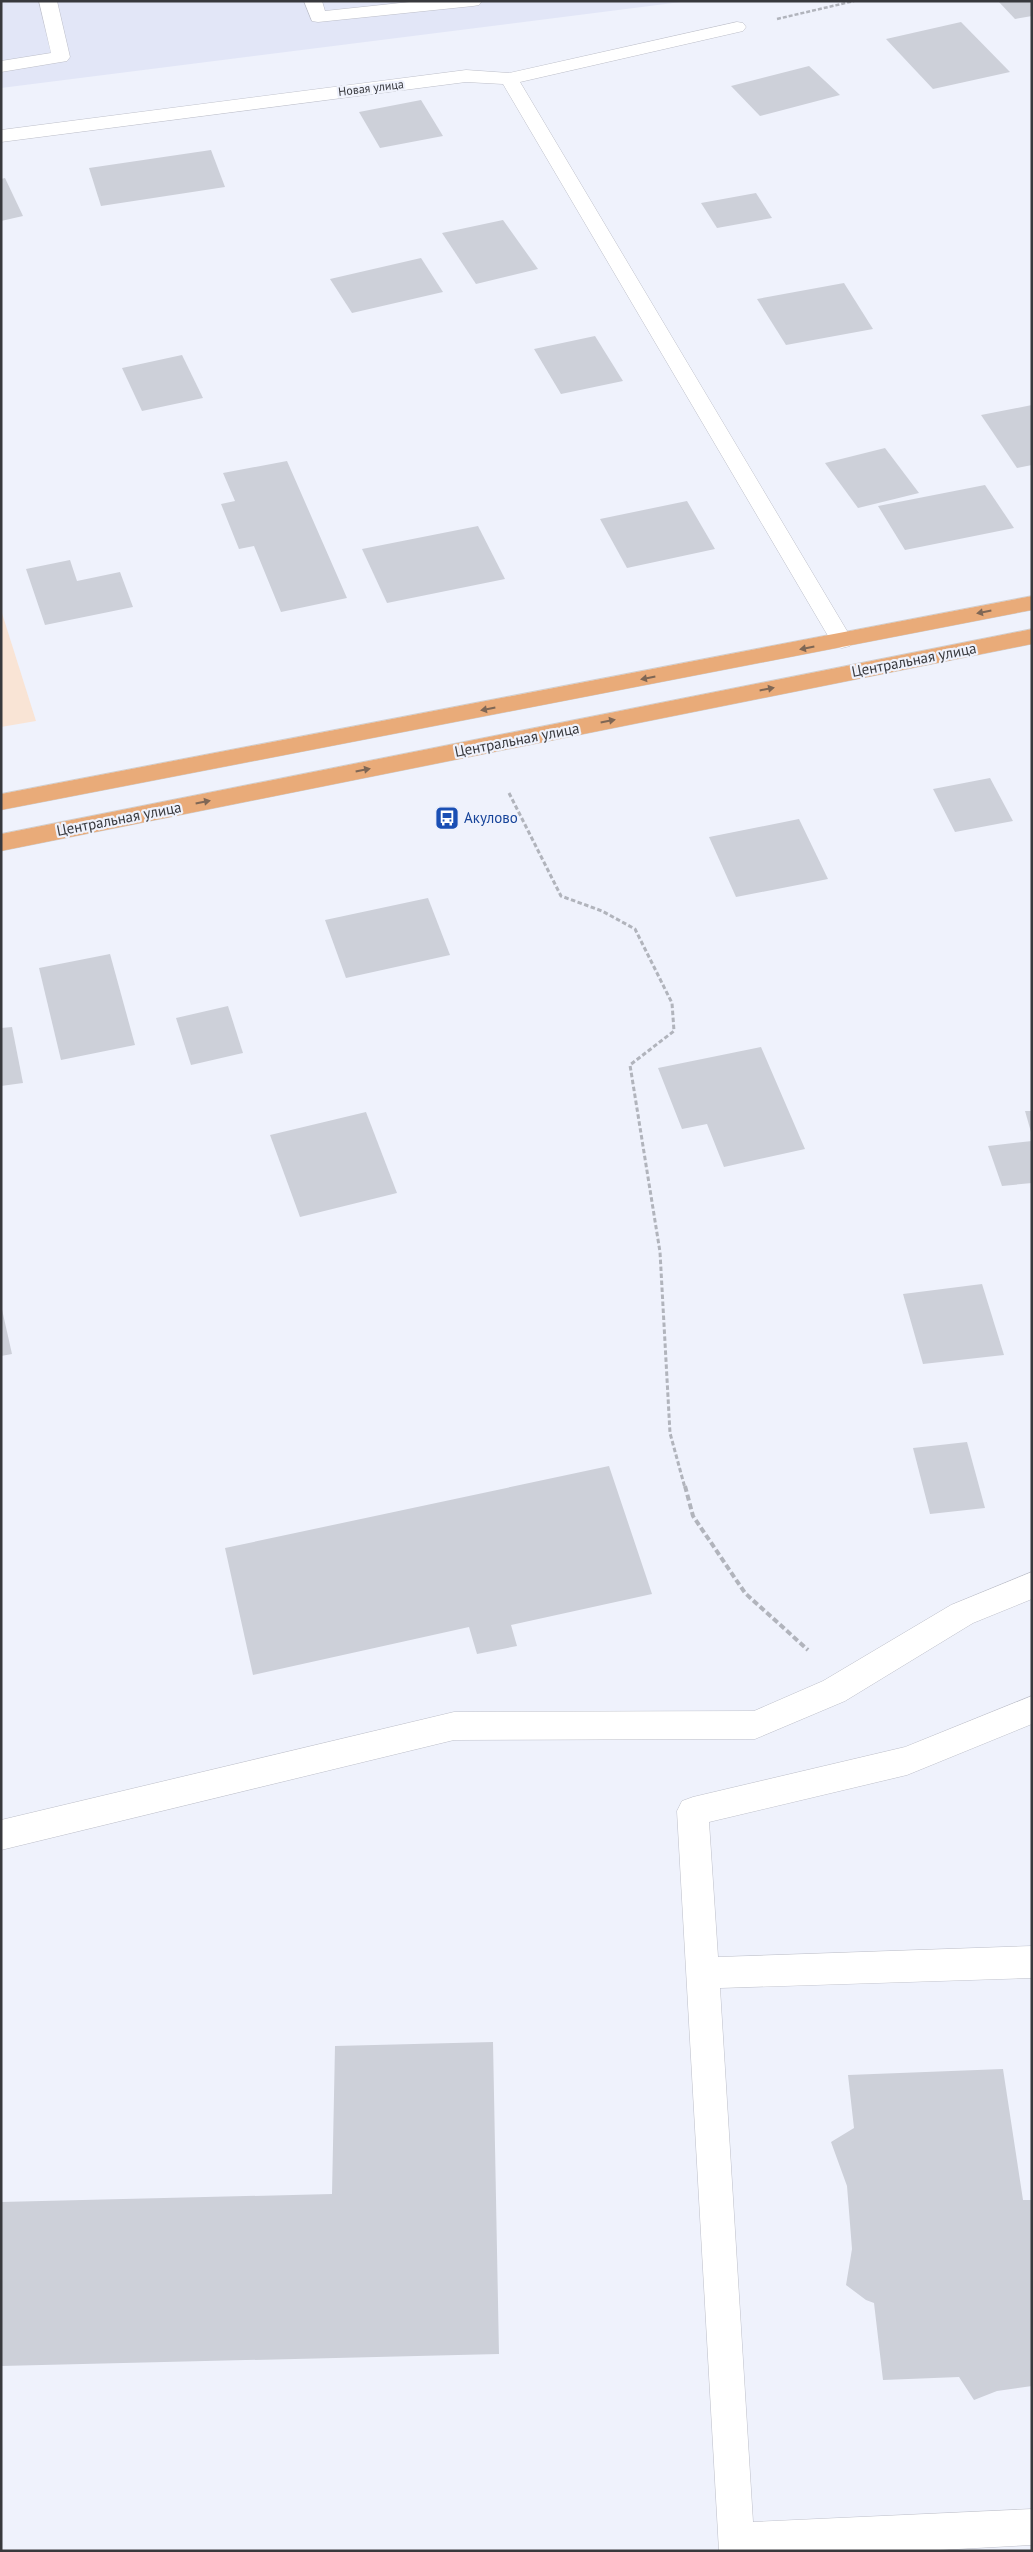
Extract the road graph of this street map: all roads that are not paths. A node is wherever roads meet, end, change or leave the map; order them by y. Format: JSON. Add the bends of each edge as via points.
{"nodes":[{"id":1,"x":48,"y":1,"type":"edge"},
{"id":2,"x":313,"y":1,"type":"edge"},
{"id":3,"x":473,"y":1,"type":"edge"},
{"id":4,"x":737,"y":27,"type":"road end"},
{"id":5,"x":1,"y":67,"type":"edge"},
{"id":6,"x":509,"y":80,"type":"junction"},
{"id":7,"x":1,"y":136,"type":"edge"},
{"id":8,"x":1032,"y":603,"type":"edge"},
{"id":9,"x":1032,"y":636,"type":"edge"},
{"id":10,"x":842,"y":641,"type":"junction"},
{"id":11,"x":1,"y":802,"type":"edge"},
{"id":12,"x":1,"y":843,"type":"edge"},
{"id":13,"x":1032,"y":1585,"type":"edge"},
{"id":14,"x":1032,"y":1710,"type":"edge"},
{"id":15,"x":1,"y":1835,"type":"edge"},
{"id":16,"x":1032,"y":1962,"type":"edge"},
{"id":17,"x":703,"y":1973,"type":"junction"},
{"id":18,"x":1032,"y":2527,"type":"edge"},
{"id":19,"x":737,"y":2546,"type":"edge"}],
"edges":[{"from":1,"to":5,"type":"street","via":[[61,57]]},
{"from":2,"to":3,"type":"street","via":[[318,17]]},
{"from":4,"to":6,"type":"street","name":"Новая улица"},
{"from":6,"to":7,"type":"street","name":"Новая улица","via":[[466,76]]},
{"from":6,"to":10,"type":"street"},
{"from":8,"to":10,"type":"main road","one_way":true},
{"from":12,"to":9,"type":"main road","name":"Центральная улица","one_way":true},
{"from":10,"to":11,"type":"main road","one_way":true},
{"from":13,"to":15,"type":"street","via":[[962,1614],[834,1692],[756,1725],[454,1726]]},
{"from":14,"to":17,"type":"street","via":[[907,1761],[693,1811]]},
{"from":16,"to":17,"type":"street"},
{"from":17,"to":19,"type":"street"},
{"from":18,"to":19,"type":"street"}]}
